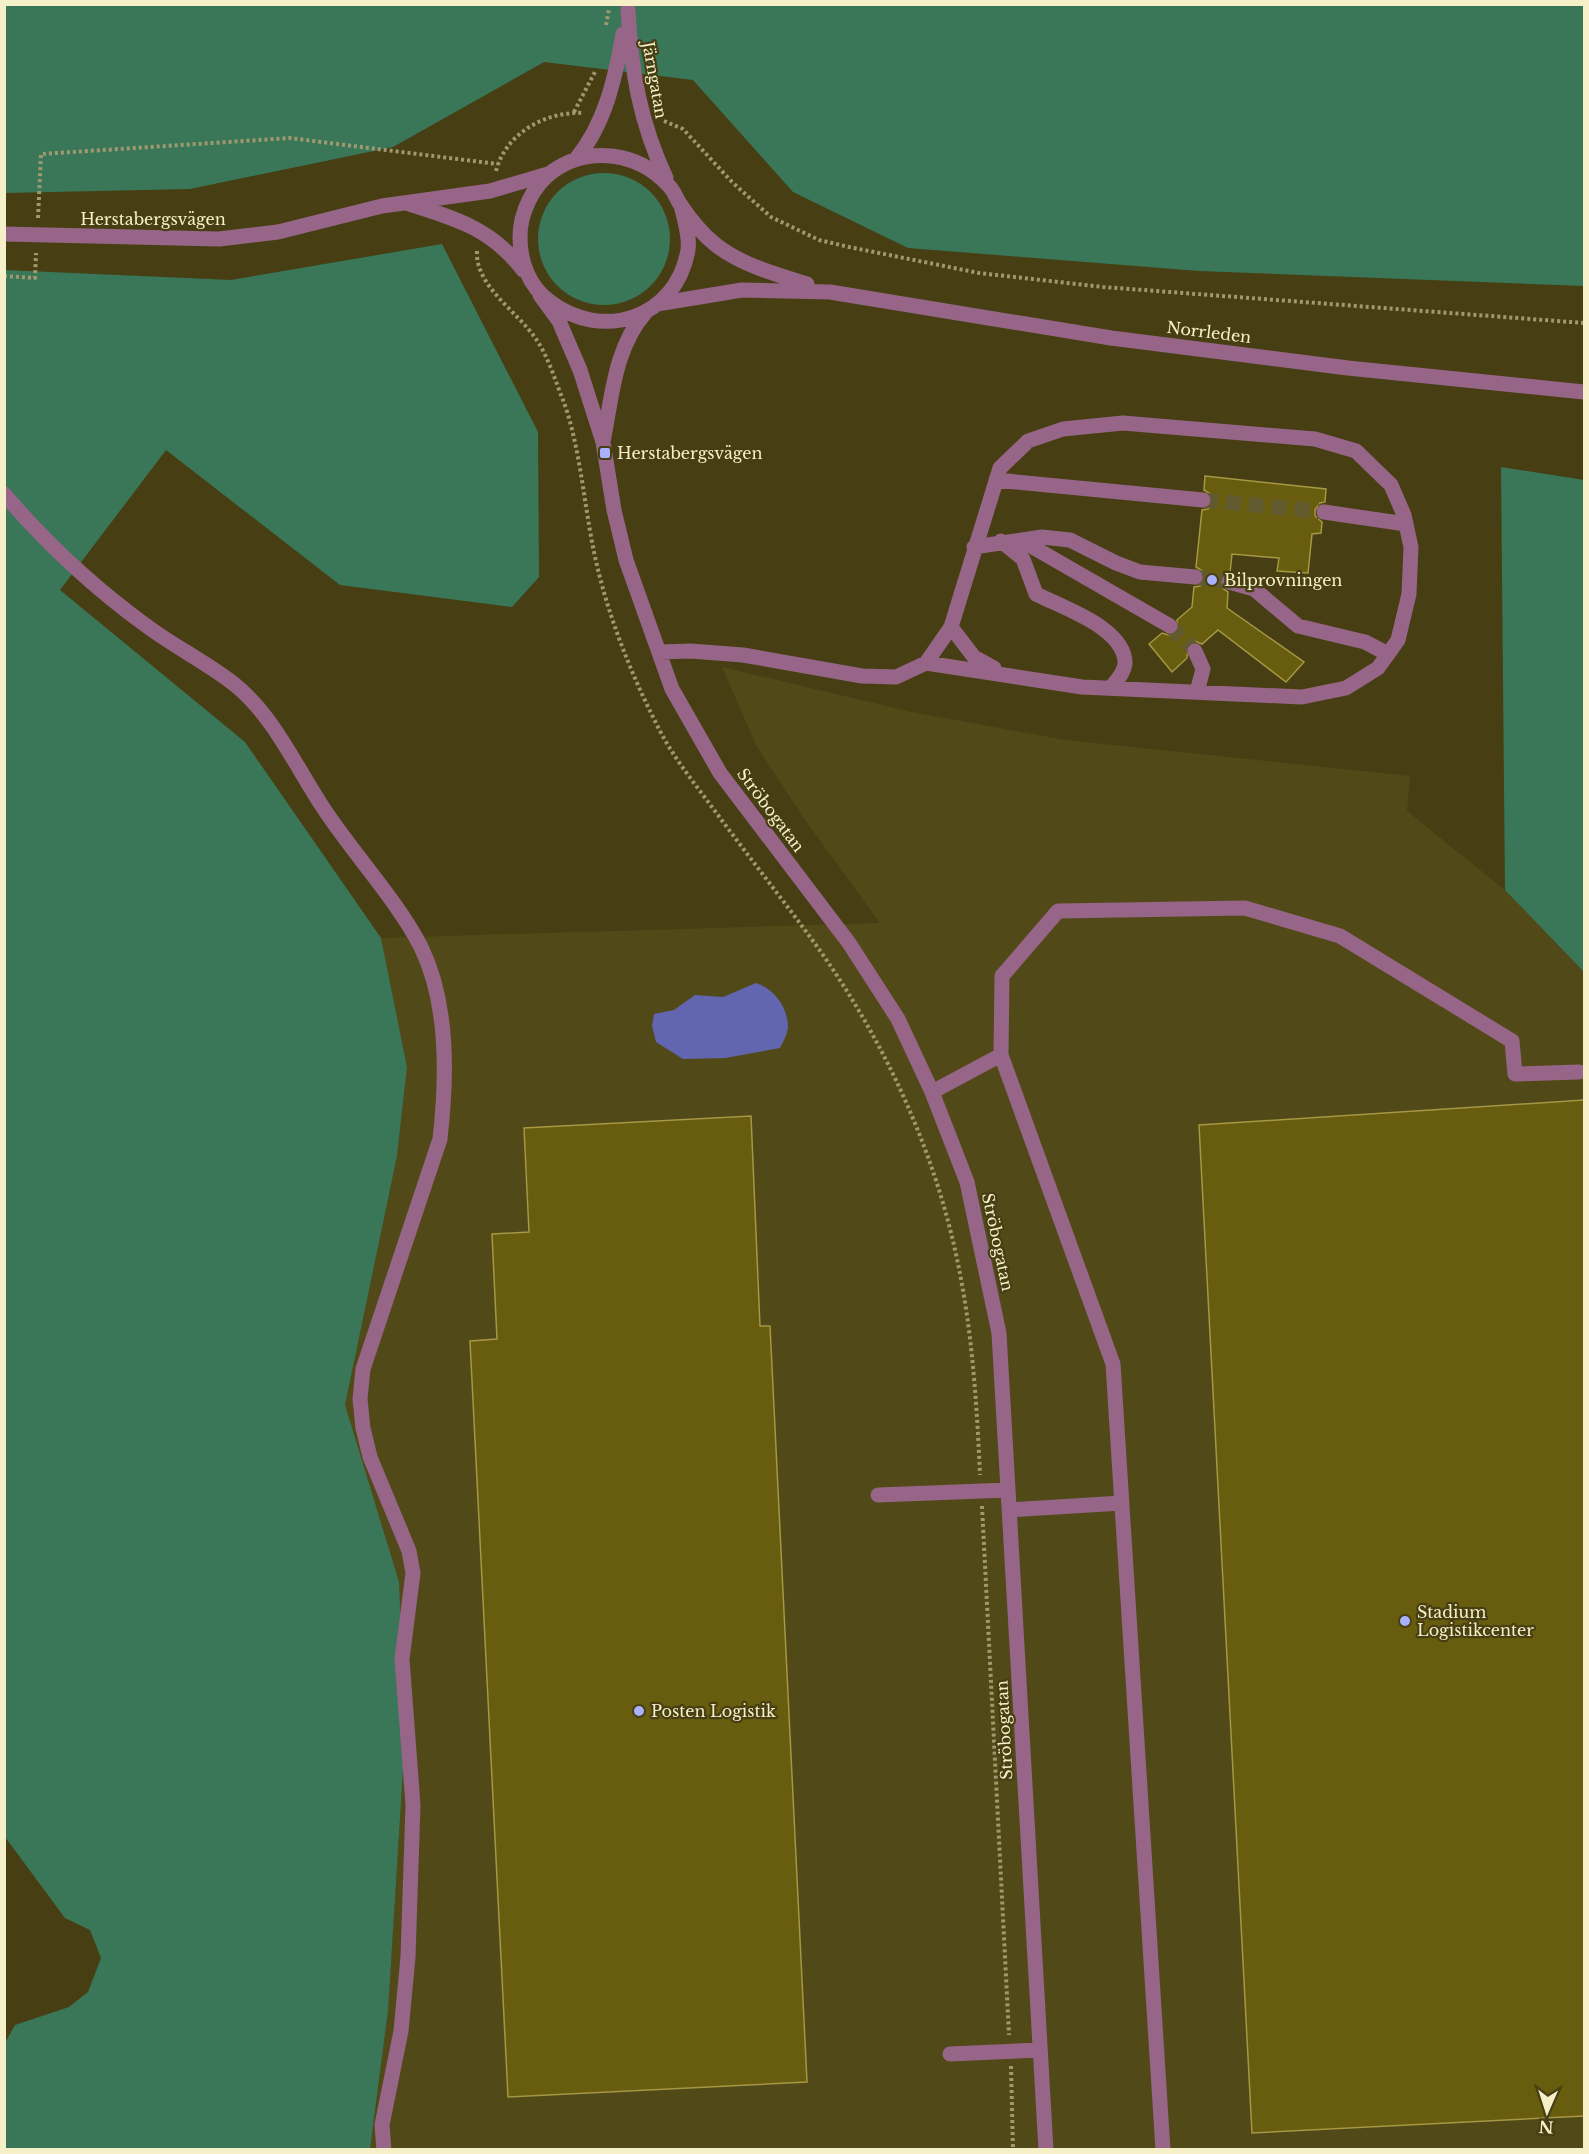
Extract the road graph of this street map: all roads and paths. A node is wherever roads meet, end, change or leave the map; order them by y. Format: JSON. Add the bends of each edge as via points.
{"nodes":[{"id":1,"x":609,"y":4,"type":"edge"},
{"id":2,"x":628,"y":7,"type":"edge"},
{"id":3,"x":605,"y":30,"type":"dead end"},
{"id":4,"x":599,"y":62,"type":"dead end"},
{"id":5,"x":574,"y":112,"type":"junction"},
{"id":6,"x":603,"y":114,"type":"junction"},
{"id":7,"x":642,"y":118,"type":"junction"},
{"id":8,"x":576,"y":159,"type":"junction"},
{"id":9,"x":498,"y":164,"type":"junction"},
{"id":10,"x":548,"y":174,"type":"junction"},
{"id":11,"x":670,"y":187,"type":"junction"},
{"id":12,"x":490,"y":191,"type":"junction"},
{"id":13,"x":406,"y":203,"type":"junction"},
{"id":14,"x":681,"y":205,"type":"junction"},
{"id":15,"x":38,"y":222,"type":"dead end"},
{"id":16,"x":478,"y":230,"type":"junction"},
{"id":17,"x":4,"y":234,"type":"edge"},
{"id":18,"x":37,"y":244,"type":"dead end"},
{"id":19,"x":527,"y":275,"type":"junction"},
{"id":20,"x":4,"y":276,"type":"edge"},
{"id":21,"x":830,"y":292,"type":"junction"},
{"id":22,"x":540,"y":295,"type":"junction"},
{"id":23,"x":651,"y":308,"type":"junction"},
{"id":24,"x":1584,"y":323,"type":"edge"},
{"id":25,"x":1584,"y":392,"type":"edge"},
{"id":26,"x":603,"y":442,"type":"junction"},
{"id":27,"x":996,"y":480,"type":"junction"},
{"id":28,"x":4,"y":494,"type":"edge"},
{"id":29,"x":1203,"y":500,"type":"tunnel mouth"},
{"id":30,"x":1324,"y":512,"type":"tunnel mouth"},
{"id":31,"x":1406,"y":524,"type":"junction"},
{"id":32,"x":1002,"y":541,"type":"junction"},
{"id":33,"x":974,"y":547,"type":"junction"},
{"id":34,"x":1195,"y":578,"type":"tunnel mouth"},
{"id":35,"x":1229,"y":582,"type":"tunnel mouth"},
{"id":36,"x":1170,"y":626,"type":"tunnel mouth"},
{"id":37,"x":951,"y":627,"type":"junction"},
{"id":38,"x":1195,"y":651,"type":"tunnel mouth"},
{"id":39,"x":658,"y":652,"type":"junction"},
{"id":40,"x":1388,"y":654,"type":"junction"},
{"id":41,"x":926,"y":663,"type":"junction"},
{"id":42,"x":1004,"y":673,"type":"junction"},
{"id":43,"x":1111,"y":688,"type":"junction"},
{"id":44,"x":1197,"y":692,"type":"junction"},
{"id":45,"x":1001,"y":1055,"type":"junction"},
{"id":46,"x":1580,"y":1072,"type":"dead end"},
{"id":47,"x":932,"y":1092,"type":"junction"},
{"id":48,"x":981,"y":1490,"type":"junction"},
{"id":49,"x":1008,"y":1490,"type":"junction"},
{"id":50,"x":878,"y":1495,"type":"dead end"},
{"id":51,"x":1122,"y":1503,"type":"junction"},
{"id":52,"x":1009,"y":1510,"type":"junction"},
{"id":53,"x":1040,"y":2050,"type":"junction"},
{"id":54,"x":1010,"y":2051,"type":"junction"},
{"id":55,"x":950,"y":2054,"type":"dead end"},
{"id":56,"x":1045,"y":2147,"type":"edge"},
{"id":57,"x":384,"y":2150,"type":"edge"},
{"id":58,"x":1013,"y":2150,"type":"edge"},
{"id":59,"x":1163,"y":2150,"type":"edge"}],
"edges":[{"from":1,"to":3,"type":"path"},
{"from":2,"to":6,"type":"street","name":"Järngatan"},
{"from":2,"to":7,"type":"street","name":"Järngatan","via":[[630,55]]},
{"from":4,"to":5,"type":"path"},
{"from":5,"to":6,"type":"path"},
{"from":5,"to":9,"type":"path","via":[[556,114],[528,128],[507,144]]},
{"from":6,"to":8,"type":"street","name":"Järngatan","via":[[590,142]]},
{"from":7,"to":11,"type":"street","name":"Järngatan"},
{"from":7,"to":24,"type":"path","via":[[683,129],[771,217],[819,240],[849,247],[979,273],[1103,287]]},
{"from":8,"to":10,"type":"street"},
{"from":8,"to":11,"type":"street","via":[[604,154],[623,157],[655,172]]},
{"from":9,"to":12,"type":"path"},
{"from":9,"to":15,"type":"path","via":[[290,138],[41,154]]},
{"from":10,"to":12,"type":"street","name":"Herstabergsvägen"},
{"from":10,"to":19,"type":"street","via":[[532,194],[521,221]]},
{"from":11,"to":14,"type":"street"},
{"from":12,"to":13,"type":"street","name":"Herstabergsvägen"},
{"from":13,"to":16,"type":"street","name":"Herstabergsvägen","via":[[460,220]]},
{"from":13,"to":17,"type":"street","name":"Herstabergsvägen","via":[[278,232],[219,239]]},
{"from":14,"to":21,"type":"street","via":[[699,229],[733,256]]},
{"from":14,"to":23,"type":"street","via":[[688,249],[678,280]]},
{"from":16,"to":19,"type":"street","name":"Herstabergsvägen","via":[[511,253]]},
{"from":16,"to":48,"type":"path","via":[[476,260],[485,282],[537,341],[565,404],[604,588],[619,636],[657,725],[697,788],[839,978],[879,1048],[916,1126],[945,1210],[961,1277],[973,1367]]},
{"from":18,"to":20,"type":"path","via":[[35,278]]},
{"from":19,"to":22,"type":"street"},
{"from":21,"to":23,"type":"street","via":[[742,290]]},
{"from":21,"to":25,"type":"street","name":"Norrleden","via":[[1111,338],[1348,369]]},
{"from":22,"to":23,"type":"street","via":[[563,312],[598,322],[615,322]]},
{"from":22,"to":26,"type":"street","name":"Ströbogatan","via":[[568,341]]},
{"from":23,"to":26,"type":"street","name":"Ströbogatan","via":[[630,330],[624,345]]},
{"from":26,"to":39,"type":"street","name":"Ströbogatan","via":[[626,560]]},
{"from":27,"to":29,"type":"street"},
{"from":27,"to":31,"type":"street","via":[[1000,468],[1028,441],[1063,429],[1123,423],[1315,439],[1356,451],[1391,485]]},
{"from":27,"to":33,"type":"street"},
{"from":28,"to":57,"type":"street","via":[[88,580],[143,624],[234,684],[258,707],[421,947],[440,1011],[444,1070],[440,1139],[363,1370],[360,1399],[370,1457],[409,1551],[413,1573],[402,1659],[413,1805],[410,1922],[400,2031],[382,2125]]},
{"from":30,"to":31,"type":"street"},
{"from":31,"to":40,"type":"street","via":[[1411,547],[1409,594],[1398,640]]},
{"from":32,"to":33,"type":"street"},
{"from":32,"to":34,"type":"street","via":[[1042,537],[1070,540],[1140,572]]},
{"from":32,"to":36,"type":"street","via":[[1031,546]]},
{"from":32,"to":43,"type":"street","via":[[1023,559],[1036,594],[1106,630],[1120,644],[1125,663]]},
{"from":33,"to":37,"type":"street"},
{"from":35,"to":40,"type":"street","via":[[1254,589],[1298,626],[1365,642]]},
{"from":37,"to":41,"type":"street"},
{"from":37,"to":42,"type":"street","via":[[974,657]]},
{"from":38,"to":44,"type":"street","via":[[1203,669]]},
{"from":39,"to":41,"type":"street","via":[[743,655],[862,676],[896,676]]},
{"from":39,"to":47,"type":"street","name":"Ströbogatan","via":[[672,689],[720,773],[849,943],[898,1019]]},
{"from":40,"to":44,"type":"street","via":[[1378,668],[1346,688],[1302,697]]},
{"from":41,"to":42,"type":"street"},
{"from":42,"to":43,"type":"street","via":[[1082,687]]},
{"from":43,"to":44,"type":"street"},
{"from":45,"to":46,"type":"street","via":[[1002,976],[1058,911],[1245,908],[1340,936],[1512,1041],[1515,1074]]},
{"from":45,"to":47,"type":"street"},
{"from":45,"to":51,"type":"street","via":[[1113,1364]]},
{"from":47,"to":49,"type":"street","name":"Ströbogatan","via":[[967,1182],[995,1312]]},
{"from":48,"to":49,"type":"street"},
{"from":48,"to":50,"type":"street"},
{"from":48,"to":54,"type":"path"},
{"from":49,"to":52,"type":"street","name":"Ströbogatan"},
{"from":51,"to":52,"type":"street"},
{"from":51,"to":59,"type":"street"},
{"from":52,"to":53,"type":"street","name":"Ströbogatan"},
{"from":53,"to":54,"type":"street"},
{"from":53,"to":56,"type":"street","name":"Ströbogatan"},
{"from":54,"to":55,"type":"street"},
{"from":54,"to":58,"type":"path"}]}
